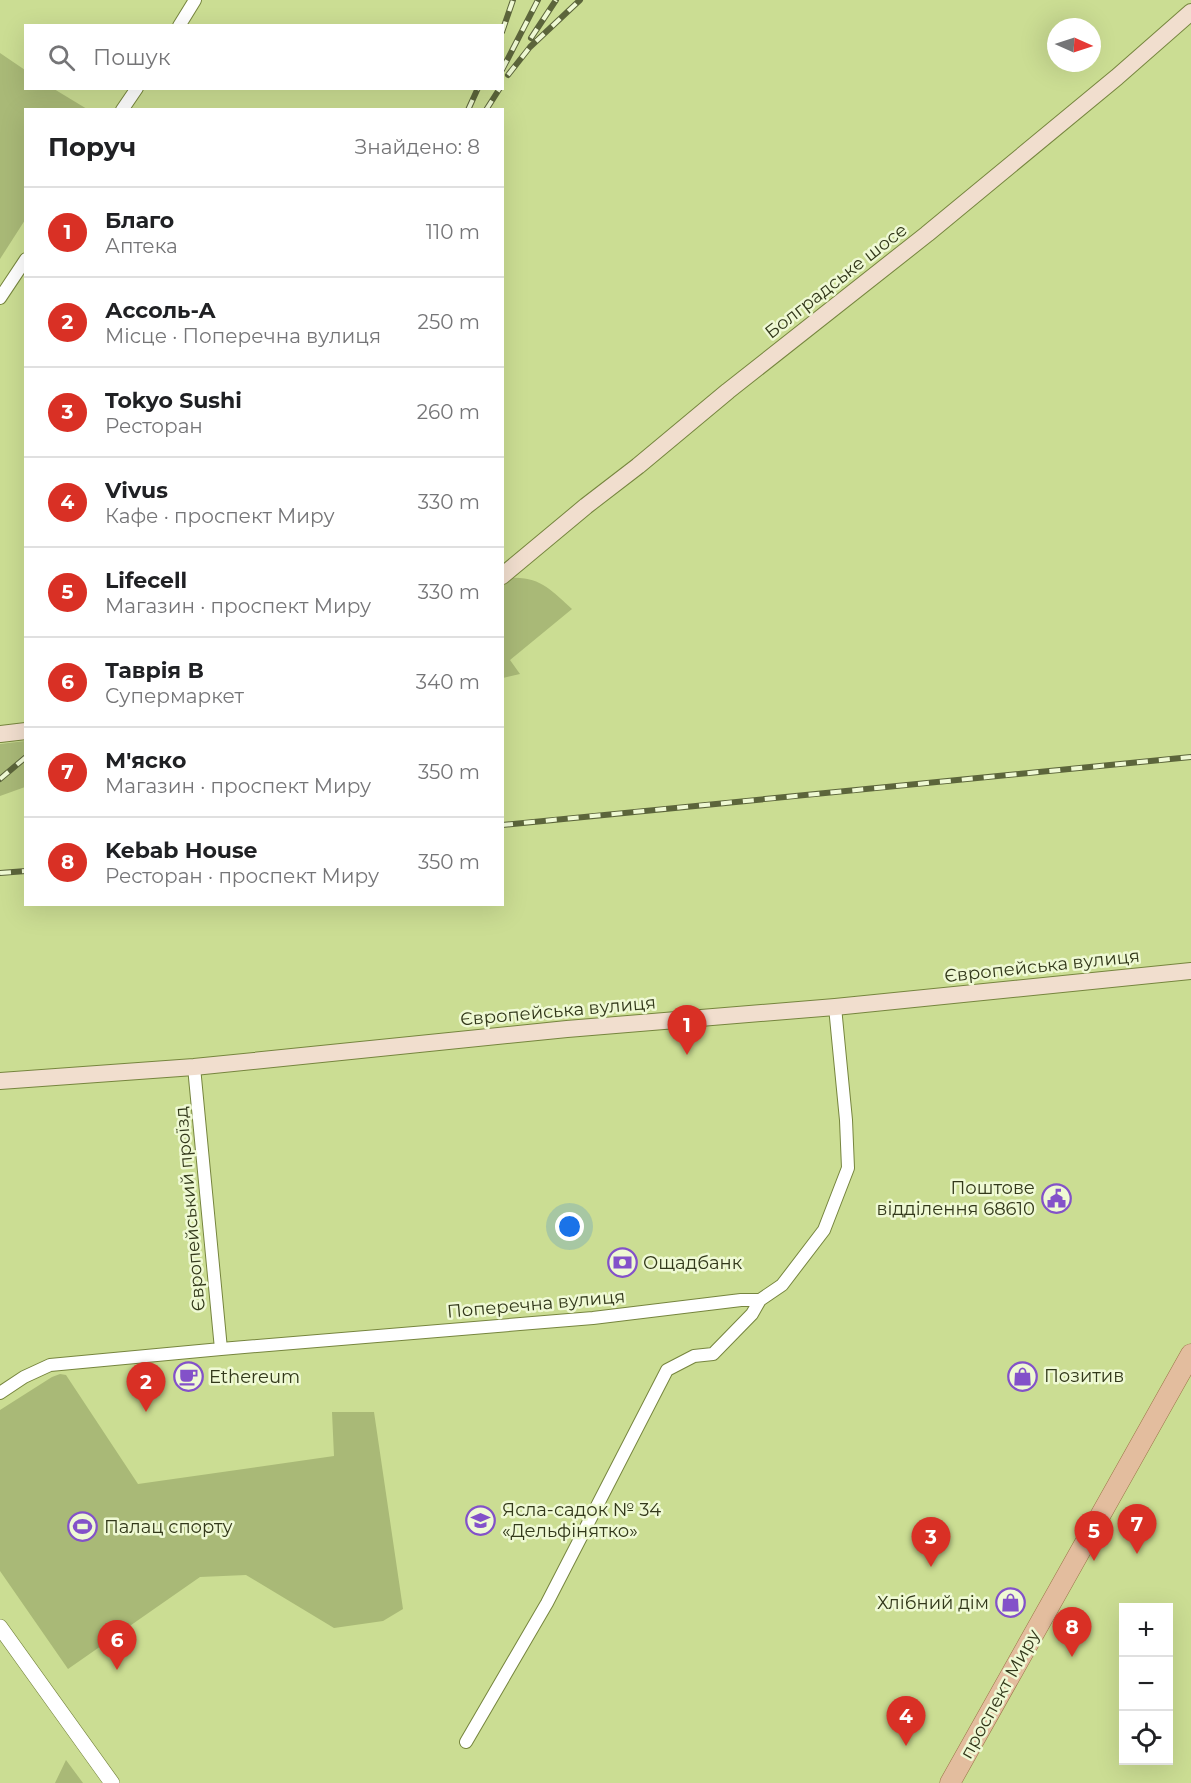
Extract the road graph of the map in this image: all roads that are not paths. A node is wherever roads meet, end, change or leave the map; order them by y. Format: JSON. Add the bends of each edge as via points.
{"nodes":[{"id":1,"x":195,"y":0,"type":"edge"},
{"id":2,"x":1191,"y":12,"type":"edge"},
{"id":3,"x":180,"y":24,"type":"edge"},
{"id":4,"x":135,"y":90,"type":"edge"},
{"id":5,"x":123,"y":108,"type":"edge"},
{"id":6,"x":24,"y":262,"type":"edge"},
{"id":7,"x":0,"y":298,"type":"edge"},
{"id":8,"x":504,"y":574,"type":"edge"},
{"id":9,"x":24,"y":732,"type":"edge"},
{"id":10,"x":0,"y":734,"type":"edge"},
{"id":11,"x":1191,"y":971,"type":"edge"},
{"id":12,"x":835,"y":1007,"type":"junction"},
{"id":13,"x":194,"y":1067,"type":"junction"},
{"id":14,"x":0,"y":1081,"type":"edge"},
{"id":15,"x":760,"y":1300,"type":"junction"},
{"id":16,"x":221,"y":1349,"type":"junction"},
{"id":17,"x":1191,"y":1354,"type":"edge"},
{"id":18,"x":0,"y":1393,"type":"edge"},
{"id":19,"x":0,"y":1627,"type":"edge"},
{"id":20,"x":466,"y":1742,"type":"dead end"},
{"id":21,"x":112,"y":1783,"type":"edge"},
{"id":22,"x":950,"y":1783,"type":"edge"}],
"edges":[{"from":1,"to":3,"type":"street"},
{"from":2,"to":8,"type":"main road","name":"Болградське шосе","via":[[945,219]]},
{"from":4,"to":5,"type":"street"},
{"from":6,"to":7,"type":"street"},
{"from":9,"to":10,"type":"main road"},
{"from":11,"to":12,"type":"main road","name":"Європейська вулиця"},
{"from":12,"to":13,"type":"main road","name":"Європейська вулиця","via":[[567,1029]]},
{"from":12,"to":15,"type":"street","via":[[848,1168],[824,1230],[782,1285]]},
{"from":13,"to":14,"type":"main road","name":"Європейська вулиця"},
{"from":13,"to":16,"type":"street","name":"Європейський проїзд"},
{"from":15,"to":16,"type":"street","name":"Поперечна вулиця"},
{"from":15,"to":20,"type":"street","via":[[752,1314],[713,1354],[694,1356],[667,1370],[548,1603]]},
{"from":16,"to":18,"type":"street","name":"Поперечна вулиця","via":[[50,1365]]},
{"from":17,"to":22,"type":"main road","name":"проспект Миру"},
{"from":19,"to":21,"type":"street"}]}
